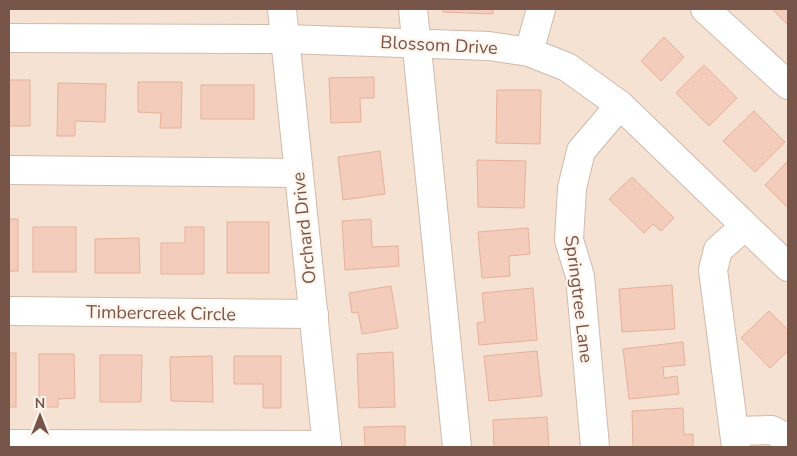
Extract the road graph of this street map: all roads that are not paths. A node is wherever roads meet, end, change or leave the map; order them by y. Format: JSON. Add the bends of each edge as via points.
{"nodes":[{"id":1,"x":282,"y":9,"type":"edge"},
{"id":2,"x":412,"y":9,"type":"edge"},
{"id":3,"x":541,"y":9,"type":"edge"},
{"id":4,"x":704,"y":9,"type":"edge"},
{"id":5,"x":9,"y":38,"type":"edge"},
{"id":6,"x":285,"y":39,"type":"junction"},
{"id":7,"x":416,"y":43,"type":"junction"},
{"id":8,"x":529,"y":52,"type":"junction"},
{"id":9,"x":788,"y":85,"type":"edge"},
{"id":10,"x":620,"y":105,"type":"junction"},
{"id":11,"x":9,"y":170,"type":"edge"},
{"id":12,"x":297,"y":173,"type":"junction"},
{"id":13,"x":745,"y":226,"type":"junction"},
{"id":14,"x":788,"y":267,"type":"edge"},
{"id":15,"x":9,"y":311,"type":"edge"},
{"id":16,"x":314,"y":314,"type":"junction"},
{"id":17,"x":735,"y":439,"type":"edge"},
{"id":18,"x":788,"y":439,"type":"edge"},
{"id":19,"x":9,"y":444,"type":"edge"},
{"id":20,"x":327,"y":446,"type":"edge"},
{"id":21,"x":457,"y":447,"type":"edge"},
{"id":22,"x":595,"y":447,"type":"edge"}],
"edges":[{"from":1,"to":6,"type":"street","name":"Orchard Drive"},
{"from":2,"to":7,"type":"street"},
{"from":3,"to":8,"type":"street"},
{"from":4,"to":9,"type":"street"},
{"from":5,"to":6,"type":"street","name":"Blossom Drive"},
{"from":6,"to":7,"type":"street","name":"Blossom Drive"},
{"from":6,"to":12,"type":"street","name":"Orchard Drive"},
{"from":7,"to":8,"type":"street","name":"Blossom Drive","via":[[489,46]]},
{"from":7,"to":21,"type":"street"},
{"from":8,"to":10,"type":"street","name":"Blossom Drive","via":[[567,68]]},
{"from":10,"to":13,"type":"street","name":"Blossom Drive"},
{"from":10,"to":22,"type":"street","name":"Springtree Lane","via":[[581,151],[572,188],[569,240],[580,276]]},
{"from":11,"to":12,"type":"street"},
{"from":12,"to":16,"type":"street","name":"Orchard Drive"},
{"from":13,"to":14,"type":"street","name":"Blossom Drive"},
{"from":13,"to":17,"type":"street","via":[[718,250],[713,270]]},
{"from":15,"to":16,"type":"street","name":"Timbercreek Circle"},
{"from":16,"to":20,"type":"street","name":"Orchard Drive"},
{"from":17,"to":18,"type":"street","via":[[772,430]]},
{"from":19,"to":20,"type":"street"}]}
